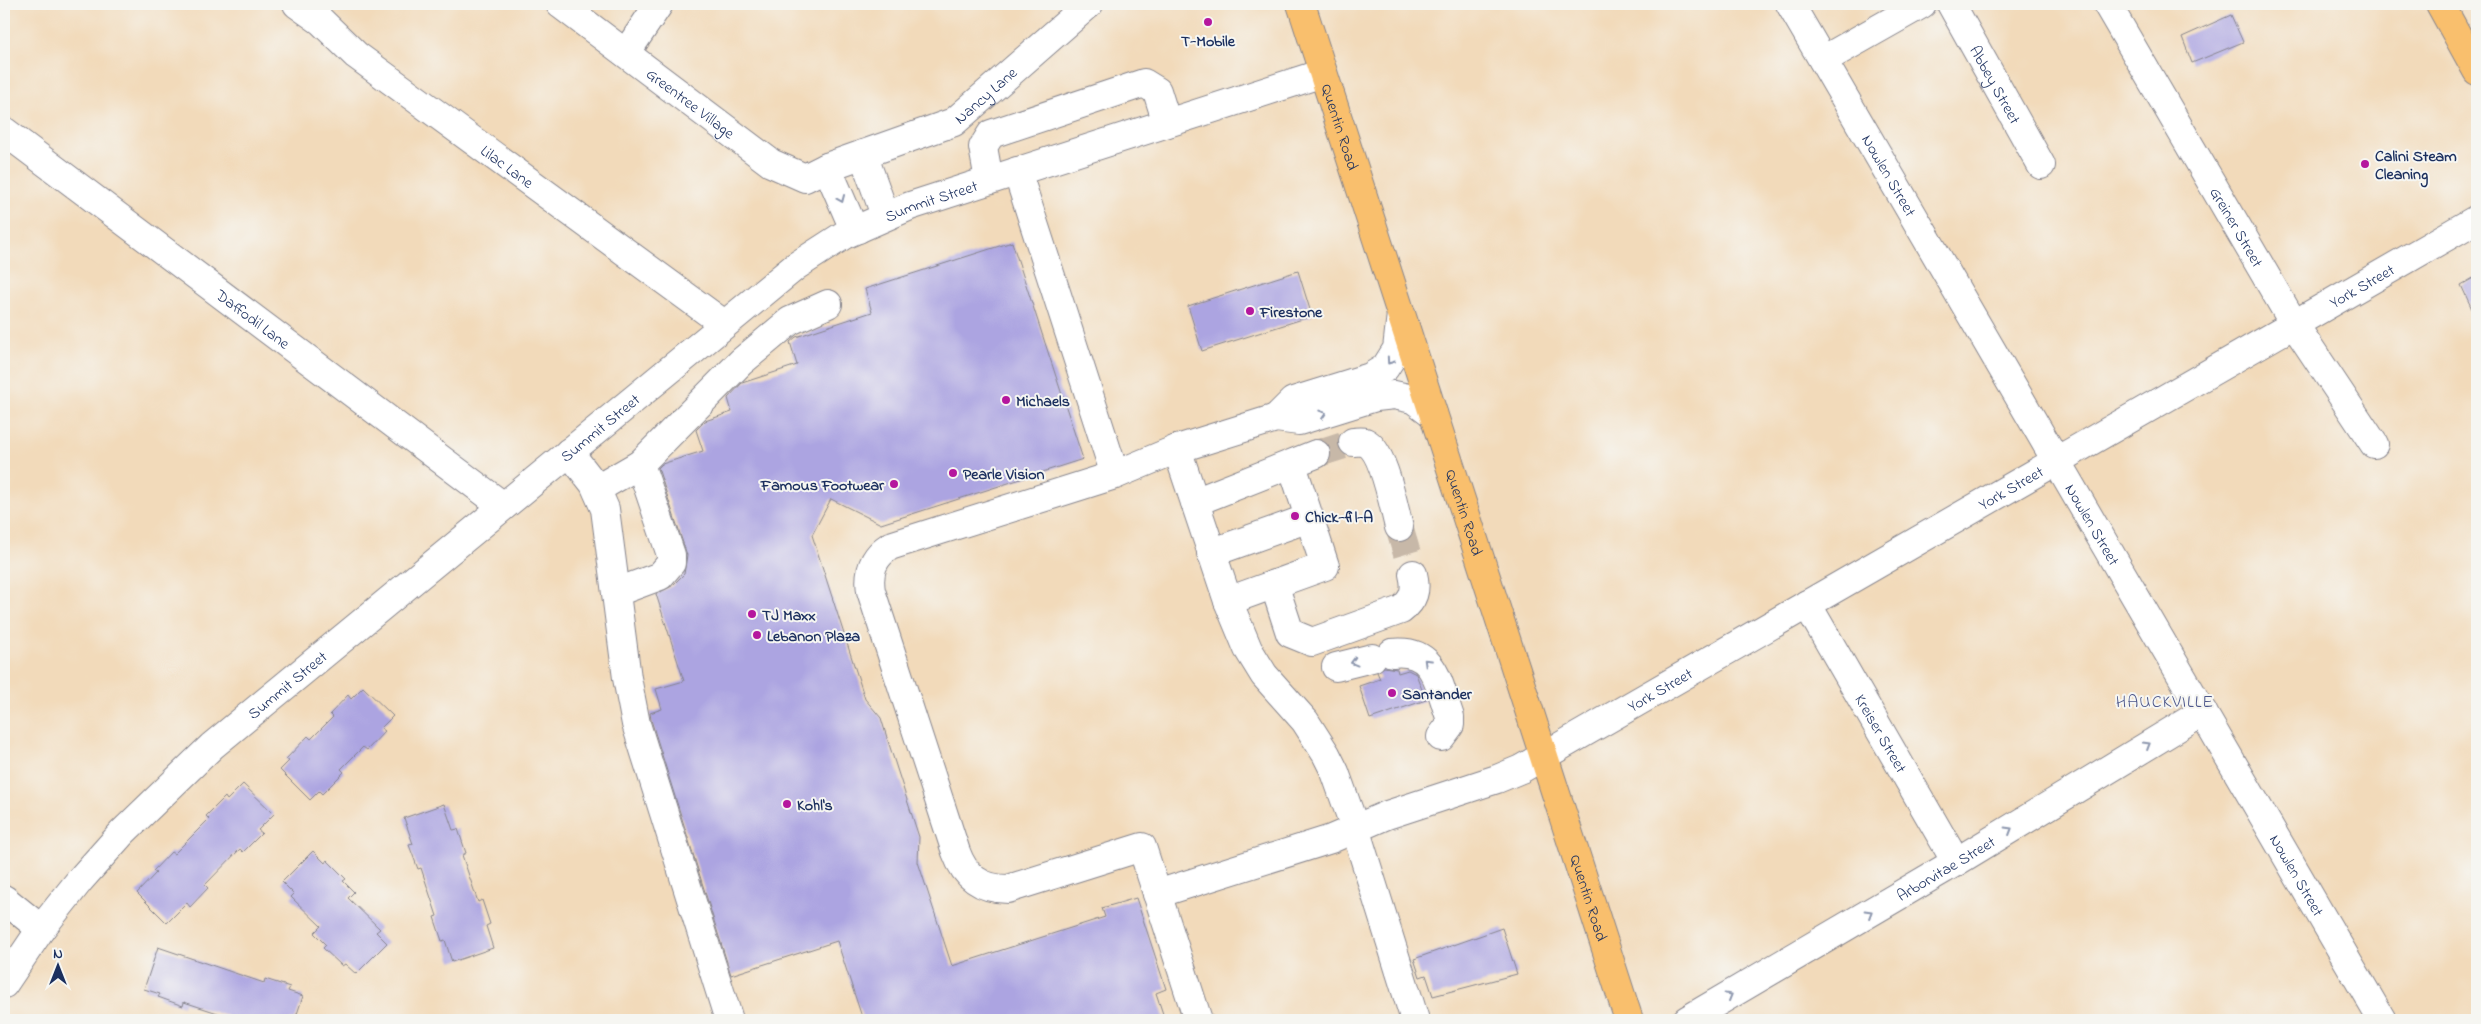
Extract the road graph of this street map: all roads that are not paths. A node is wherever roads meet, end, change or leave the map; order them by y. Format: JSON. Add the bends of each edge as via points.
{"nodes":[{"id":1,"x":297,"y":4,"type":"edge"},
{"id":2,"x":560,"y":4,"type":"edge"},
{"id":3,"x":659,"y":4,"type":"edge"},
{"id":4,"x":1089,"y":4,"type":"edge"},
{"id":5,"x":1301,"y":4,"type":"edge"},
{"id":6,"x":1790,"y":4,"type":"edge"},
{"id":7,"x":1922,"y":4,"type":"edge"},
{"id":8,"x":1951,"y":4,"type":"edge"},
{"id":9,"x":2108,"y":4,"type":"edge"},
{"id":10,"x":2440,"y":4,"type":"edge"},
{"id":11,"x":327,"y":12,"type":"edge"},
{"id":12,"x":626,"y":53,"type":"junction"},
{"id":13,"x":1823,"y":60,"type":"junction"},
{"id":14,"x":2477,"y":71,"type":"edge"},
{"id":15,"x":1323,"y":73,"type":"junction"},
{"id":16,"x":1167,"y":123,"type":"junction"},
{"id":17,"x":4,"y":131,"type":"edge"},
{"id":18,"x":863,"y":154,"type":"junction"},
{"id":19,"x":2041,"y":165,"type":"dead end"},
{"id":20,"x":827,"y":167,"type":"junction"},
{"id":21,"x":1017,"y":171,"type":"junction"},
{"id":22,"x":989,"y":180,"type":"junction"},
{"id":23,"x":885,"y":215,"type":"junction"},
{"id":24,"x":2477,"y":219,"type":"edge"},
{"id":25,"x":858,"y":229,"type":"junction"},
{"id":26,"x":828,"y":304,"type":"dead end"},
{"id":27,"x":1401,"y":314,"type":"junction"},
{"id":28,"x":731,"y":319,"type":"junction"},
{"id":29,"x":2294,"y":324,"type":"junction"},
{"id":30,"x":764,"y":343,"type":"junction"},
{"id":31,"x":1433,"y":414,"type":"junction"},
{"id":32,"x":1276,"y":418,"type":"junction"},
{"id":33,"x":1353,"y":442,"type":"tunnel mouth"},
{"id":34,"x":2374,"y":444,"type":"dead end"},
{"id":35,"x":1177,"y":449,"type":"junction"},
{"id":36,"x":569,"y":452,"type":"junction"},
{"id":37,"x":2056,"y":461,"type":"junction"},
{"id":38,"x":640,"y":464,"type":"junction"},
{"id":39,"x":1115,"y":475,"type":"junction"},
{"id":40,"x":597,"y":489,"type":"junction"},
{"id":41,"x":1195,"y":502,"type":"junction"},
{"id":42,"x":503,"y":506,"type":"junction"},
{"id":43,"x":1309,"y":518,"type":"junction"},
{"id":44,"x":1399,"y":527,"type":"tunnel mouth"},
{"id":45,"x":1212,"y":553,"type":"junction"},
{"id":46,"x":1413,"y":574,"type":"tunnel mouth"},
{"id":47,"x":1274,"y":584,"type":"junction"},
{"id":48,"x":617,"y":592,"type":"junction"},
{"id":49,"x":1228,"y":601,"type":"junction"},
{"id":50,"x":1807,"y":604,"type":"junction"},
{"id":51,"x":1336,"y":667,"type":"dead end"},
{"id":52,"x":2203,"y":712,"type":"junction"},
{"id":53,"x":1441,"y":738,"type":"dead end"},
{"id":54,"x":1543,"y":756,"type":"junction"},
{"id":55,"x":1355,"y":828,"type":"junction"},
{"id":56,"x":1956,"y":862,"type":"junction"},
{"id":57,"x":1157,"y":894,"type":"junction"},
{"id":58,"x":4,"y":899,"type":"edge"},
{"id":59,"x":40,"y":928,"type":"junction"},
{"id":60,"x":4,"y":984,"type":"edge"},
{"id":61,"x":729,"y":1020,"type":"edge"},
{"id":62,"x":1198,"y":1020,"type":"edge"},
{"id":63,"x":1415,"y":1020,"type":"edge"},
{"id":64,"x":1628,"y":1020,"type":"edge"},
{"id":65,"x":1687,"y":1020,"type":"edge"},
{"id":66,"x":2382,"y":1020,"type":"edge"}],
"edges":[{"from":1,"to":11,"type":"street","name":"Lilac Lane"},
{"from":2,"to":12,"type":"street","name":"Greentree Village"},
{"from":3,"to":12,"type":"street"},
{"from":4,"to":18,"type":"street","name":"Nancy Lane","via":[[954,122]]},
{"from":5,"to":15,"type":"main road","name":"Quentin Road"},
{"from":6,"to":13,"type":"street","name":"Nowlen Street"},
{"from":7,"to":13,"type":"street"},
{"from":8,"to":19,"type":"street","name":"Abbey Street"},
{"from":9,"to":29,"type":"street","name":"Greiner Street"},
{"from":10,"to":14,"type":"main road"},
{"from":11,"to":28,"type":"street","name":"Lilac Lane","via":[[356,55]]},
{"from":12,"to":20,"type":"street","name":"Greentree Village","via":[[771,163],[805,178]]},
{"from":13,"to":37,"type":"street","name":"Nowlen Street"},
{"from":15,"to":16,"type":"street","name":"Summit Street"},
{"from":15,"to":27,"type":"main road","name":"Quentin Road"},
{"from":16,"to":21,"type":"street","name":"Summit Street"},
{"from":16,"to":22,"type":"street","via":[[1157,91],[1144,83],[991,134],[983,147]]},
{"from":17,"to":42,"type":"street","name":"Daffodil Lane"},
{"from":18,"to":20,"type":"street","name":"Greentree Village"},
{"from":18,"to":23,"type":"street"},
{"from":20,"to":25,"type":"street","one_way":true,"via":[[850,220]]},
{"from":21,"to":22,"type":"street","name":"Summit Street"},
{"from":21,"to":39,"type":"street"},
{"from":22,"to":23,"type":"street","name":"Summit Street"},
{"from":23,"to":25,"type":"street","name":"Summit Street"},
{"from":24,"to":29,"type":"street","name":"York Street"},
{"from":25,"to":28,"type":"street","name":"Summit Street","via":[[804,261]]},
{"from":26,"to":30,"type":"street","via":[[790,321]]},
{"from":27,"to":31,"type":"main road","name":"Quentin Road"},
{"from":27,"to":32,"type":"street","one_way":true,"via":[[1397,349],[1385,368],[1370,377],[1293,401]]},
{"from":28,"to":30,"type":"street","name":"Lilac Lane"},
{"from":28,"to":36,"type":"street","name":"Summit Street"},
{"from":29,"to":34,"type":"street","name":"Greiner Street"},
{"from":29,"to":37,"type":"street","name":"York Street"},
{"from":30,"to":38,"type":"street"},
{"from":32,"to":31,"type":"street","one_way":true,"via":[[1299,421],[1376,397],[1394,395],[1413,399]]},
{"from":31,"to":54,"type":"main road","name":"Quentin Road"},
{"from":32,"to":35,"type":"street"},
{"from":33,"to":44,"type":"street","via":[[1365,442],[1374,450],[1384,470]]},
{"from":35,"to":39,"type":"street"},
{"from":35,"to":41,"type":"street"},
{"from":36,"to":40,"type":"street"},
{"from":36,"to":42,"type":"street","name":"Summit Street"},
{"from":37,"to":50,"type":"street","name":"York Street"},
{"from":37,"to":52,"type":"street","name":"Nowlen Street"},
{"from":38,"to":40,"type":"street"},
{"from":38,"to":48,"type":"street","via":[[671,563],[660,576]]},
{"from":39,"to":57,"type":"street","via":[[890,546],[873,563],[870,581],[956,852],[965,871],[989,888],[1008,889],[1142,847]]},
{"from":40,"to":48,"type":"street","via":[[608,522]]},
{"from":41,"to":43,"type":"street","via":[[1304,460]]},
{"from":41,"to":45,"type":"street"},
{"from":42,"to":59,"type":"street","name":"Summit Street","via":[[212,746],[122,834]]},
{"from":43,"to":45,"type":"street"},
{"from":43,"to":47,"type":"street","via":[[1325,566]]},
{"from":45,"to":49,"type":"street"},
{"from":46,"to":47,"type":"street","via":[[1416,586],[1411,602],[1401,610],[1312,642],[1290,633]]},
{"from":47,"to":49,"type":"street"},
{"from":48,"to":61,"type":"street","via":[[636,724]]},
{"from":49,"to":55,"type":"street","via":[[1255,663],[1305,721],[1326,754]]},
{"from":50,"to":54,"type":"street","name":"York Street"},
{"from":50,"to":56,"type":"street","name":"Kreiser Street"},
{"from":53,"to":51,"type":"street","one_way":true,"via":[[1450,726],[1450,717],[1430,664],[1411,653],[1382,655]]},
{"from":56,"to":52,"type":"street","name":"Arborvitae Street","one_way":true},
{"from":52,"to":66,"type":"street","name":"Nowlen Street"},
{"from":54,"to":55,"type":"street","name":"York Street","via":[[1496,780],[1387,814]]},
{"from":54,"to":64,"type":"main road","name":"Quentin Road"},
{"from":55,"to":57,"type":"street","name":"York Street","via":[[1331,839]]},
{"from":55,"to":63,"type":"street"},
{"from":65,"to":56,"type":"street","name":"Arborvitae Street","one_way":true},
{"from":57,"to":62,"type":"street"},
{"from":58,"to":59,"type":"street"},
{"from":59,"to":60,"type":"street","name":"Summit Street"}]}
